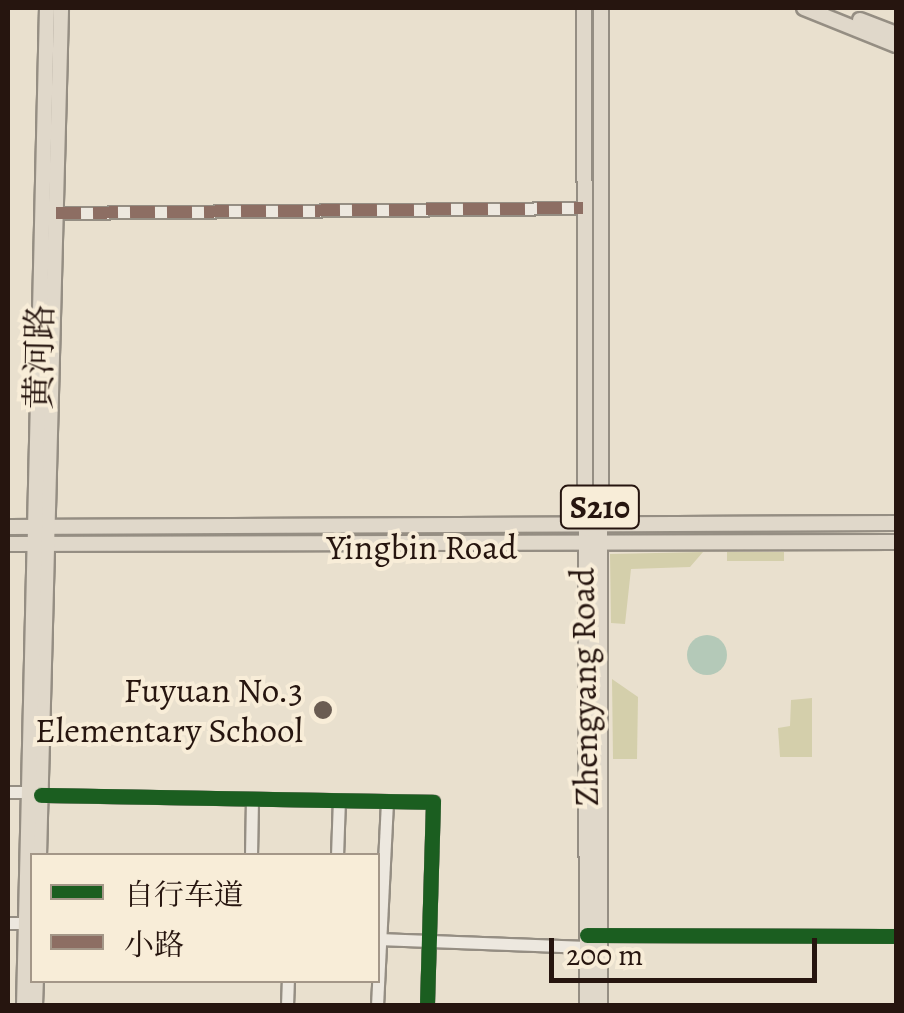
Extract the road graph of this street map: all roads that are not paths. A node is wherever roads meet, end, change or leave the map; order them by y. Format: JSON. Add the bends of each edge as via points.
{"nodes":[{"id":1,"x":47,"y":8,"type":"edge"},
{"id":2,"x":61,"y":8,"type":"edge"},
{"id":3,"x":584,"y":8,"type":"edge"},
{"id":4,"x":601,"y":8,"type":"edge"},
{"id":5,"x":804,"y":8,"type":"edge"},
{"id":6,"x":829,"y":8,"type":"edge"},
{"id":7,"x":896,"y":34,"type":"edge"},
{"id":8,"x":896,"y":45,"type":"edge"},
{"id":9,"x":583,"y":208,"type":"junction"},
{"id":10,"x":56,"y":213,"type":"junction"},
{"id":11,"x":896,"y":523,"type":"edge"},
{"id":12,"x":583,"y":526,"type":"junction"},
{"id":13,"x":600,"y":526,"type":"junction"},
{"id":14,"x":8,"y":527,"type":"edge"},
{"id":15,"x":41,"y":527,"type":"junction"},
{"id":16,"x":896,"y":542,"type":"edge"},
{"id":17,"x":8,"y":544,"type":"edge"},
{"id":18,"x":41,"y":544,"type":"junction"},
{"id":19,"x":582,"y":547,"type":"junction"},
{"id":20,"x":600,"y":547,"type":"junction"},
{"id":21,"x":8,"y":792,"type":"edge"},
{"id":22,"x":35,"y":793,"type":"junction"},
{"id":23,"x":252,"y":798,"type":"junction"},
{"id":24,"x":339,"y":800,"type":"junction"},
{"id":25,"x":387,"y":801,"type":"junction"},
{"id":26,"x":32,"y":853,"type":"edge"},
{"id":27,"x":39,"y":853,"type":"edge"},
{"id":28,"x":251,"y":853,"type":"edge"},
{"id":29,"x":337,"y":853,"type":"edge"},
{"id":30,"x":380,"y":922,"type":"edge"},
{"id":31,"x":8,"y":923,"type":"edge"},
{"id":32,"x":29,"y":923,"type":"edge"},
{"id":33,"x":896,"y":936,"type":"edge"},
{"id":34,"x":380,"y":939,"type":"edge"},
{"id":35,"x":591,"y":939,"type":"junction"},
{"id":36,"x":428,"y":942,"type":"junction"},
{"id":37,"x":24,"y":1006,"type":"edge"},
{"id":38,"x":427,"y":1006,"type":"edge"},
{"id":39,"x":587,"y":1006,"type":"edge"},
{"id":40,"x":600,"y":1006,"type":"edge"}],
"edges":[{"from":1,"to":15,"type":"main road","name":"黄河路"},
{"from":2,"to":10,"type":"main road","name":"黄河路"},
{"from":3,"to":9,"type":"main road","name":"Zhengyang Road"},
{"from":4,"to":13,"type":"main road","name":"Zhengyang Road","number":"S210"},
{"from":5,"to":8,"type":"main road"},
{"from":6,"to":7,"type":"main road"},
{"from":9,"to":10,"type":"street"},
{"from":9,"to":12,"type":"main road","name":"Zhengyang Road"},
{"from":10,"to":15,"type":"main road","name":"黄河路"},
{"from":11,"to":13,"type":"main road","name":"Yingbin Road"},
{"from":12,"to":13,"type":"main road","name":"Yingbin Road","number":"S210"},
{"from":12,"to":15,"type":"main road","name":"Yingbin Road","number":"S210"},
{"from":12,"to":19,"type":"main road","name":"Zhengyang Road"},
{"from":13,"to":20,"type":"main road","name":"Zhengyang Road","number":"S210"},
{"from":14,"to":15,"type":"main road","name":"Yingbin Road","number":"S210"},
{"from":15,"to":18,"type":"main road","name":"黄河路"},
{"from":16,"to":20,"type":"main road","name":"Yingbin Road"},
{"from":17,"to":18,"type":"main road","name":"Yingbin Road","number":"S210"},
{"from":18,"to":19,"type":"main road","name":"Yingbin Road","number":"S210"},
{"from":18,"to":22,"type":"main road","name":"黄河路"},
{"from":19,"to":20,"type":"main road","name":"Yingbin Road","number":"S210"},
{"from":19,"to":35,"type":"main road","name":"Zhengyang Road"},
{"from":20,"to":35,"type":"main road","name":"Zhengyang Road","number":"S210"},
{"from":21,"to":22,"type":"street"},
{"from":22,"to":23,"type":"street"},
{"from":22,"to":26,"type":"main road","name":"黄河路"},
{"from":22,"to":27,"type":"main road","name":"黄河路"},
{"from":23,"to":24,"type":"street"},
{"from":23,"to":28,"type":"street"},
{"from":24,"to":25,"type":"street"},
{"from":24,"to":29,"type":"street"},
{"from":25,"to":30,"type":"street"},
{"from":25,"to":36,"type":"street","via":[[433,802]]},
{"from":31,"to":32,"type":"street"},
{"from":32,"to":37,"type":"main road","name":"黄河路"},
{"from":33,"to":35,"type":"street"},
{"from":34,"to":36,"type":"street"},
{"from":35,"to":36,"type":"street"},
{"from":35,"to":39,"type":"main road","name":"Zhengyang Road"},
{"from":35,"to":40,"type":"main road","name":"Zhengyang Road","number":"S210"},
{"from":36,"to":38,"type":"street"}]}
